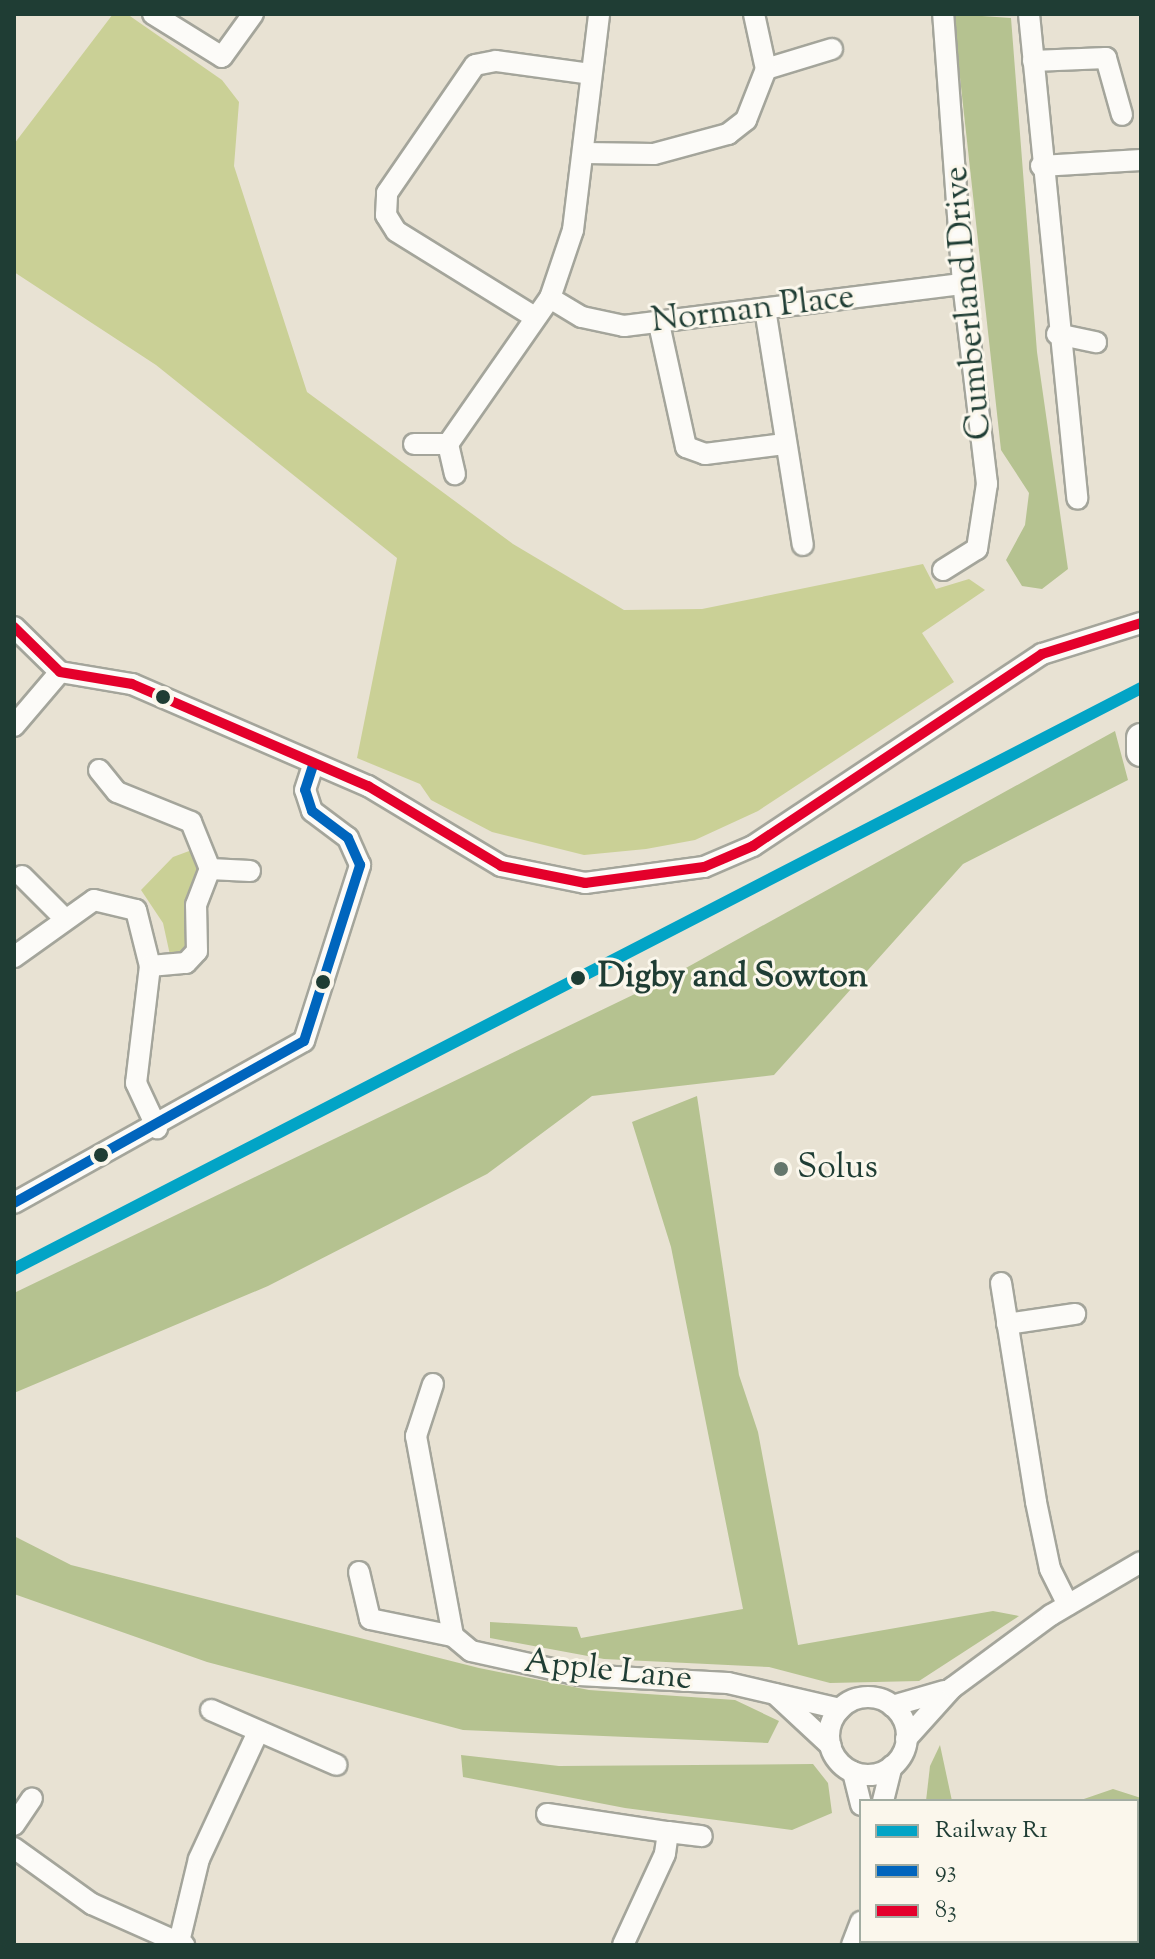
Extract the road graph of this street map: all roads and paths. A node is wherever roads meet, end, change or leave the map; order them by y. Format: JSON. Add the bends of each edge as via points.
{"nodes":[{"id":1,"x":153,"y":14,"type":"edge"},
{"id":2,"x":253,"y":14,"type":"edge"},
{"id":3,"x":599,"y":14,"type":"edge"},
{"id":4,"x":754,"y":14,"type":"edge"},
{"id":5,"x":943,"y":14,"type":"edge"},
{"id":6,"x":1029,"y":14,"type":"edge"},
{"id":7,"x":832,"y":49,"type":"dead end"},
{"id":8,"x":1033,"y":61,"type":"junction"},
{"id":9,"x":766,"y":69,"type":"junction"},
{"id":10,"x":591,"y":74,"type":"junction"},
{"id":11,"x":1122,"y":115,"type":"dead end"},
{"id":12,"x":585,"y":153,"type":"junction"},
{"id":13,"x":1141,"y":160,"type":"edge"},
{"id":14,"x":1041,"y":166,"type":"junction"},
{"id":15,"x":963,"y":284,"type":"junction"},
{"id":16,"x":550,"y":298,"type":"junction"},
{"id":17,"x":765,"y":309,"type":"junction"},
{"id":18,"x":533,"y":316,"type":"junction"},
{"id":19,"x":659,"y":324,"type":"junction"},
{"id":20,"x":1057,"y":334,"type":"junction"},
{"id":21,"x":1096,"y":342,"type":"dead end"},
{"id":22,"x":414,"y":444,"type":"dead end"},
{"id":23,"x":448,"y":444,"type":"junction"},
{"id":24,"x":784,"y":444,"type":"junction"},
{"id":25,"x":455,"y":474,"type":"dead end"},
{"id":26,"x":1077,"y":499,"type":"dead end"},
{"id":27,"x":803,"y":545,"type":"dead end"},
{"id":28,"x":943,"y":570,"type":"dead end"},
{"id":29,"x":1141,"y":623,"type":"edge"},
{"id":30,"x":14,"y":627,"type":"edge"},
{"id":31,"x":60,"y":672,"type":"junction"},
{"id":32,"x":14,"y":726,"type":"edge"},
{"id":33,"x":1141,"y":738,"type":"edge"},
{"id":34,"x":1141,"y":752,"type":"edge"},
{"id":35,"x":313,"y":765,"type":"junction"},
{"id":36,"x":99,"y":770,"type":"dead end"},
{"id":37,"x":210,"y":869,"type":"junction"},
{"id":38,"x":250,"y":871,"type":"dead end"},
{"id":39,"x":22,"y":876,"type":"dead end"},
{"id":40,"x":63,"y":917,"type":"junction"},
{"id":41,"x":14,"y":957,"type":"edge"},
{"id":42,"x":150,"y":966,"type":"junction"},
{"id":43,"x":157,"y":1128,"type":"junction"},
{"id":44,"x":14,"y":1203,"type":"edge"},
{"id":45,"x":1001,"y":1283,"type":"dead end"},
{"id":46,"x":1075,"y":1314,"type":"dead end"},
{"id":47,"x":1007,"y":1324,"type":"junction"},
{"id":48,"x":433,"y":1384,"type":"dead end"},
{"id":49,"x":1141,"y":1562,"type":"edge"},
{"id":50,"x":359,"y":1572,"type":"dead end"},
{"id":51,"x":1068,"y":1605,"type":"junction"},
{"id":52,"x":453,"y":1636,"type":"junction"},
{"id":53,"x":952,"y":1688,"type":"junction"},
{"id":54,"x":770,"y":1691,"type":"junction"},
{"id":55,"x":892,"y":1706,"type":"junction"},
{"id":56,"x":840,"y":1709,"type":"junction"},
{"id":57,"x":211,"y":1710,"type":"dead end"},
{"id":58,"x":258,"y":1732,"type":"junction"},
{"id":59,"x":906,"y":1739,"type":"junction"},
{"id":60,"x":831,"y":1746,"type":"junction"},
{"id":61,"x":337,"y":1765,"type":"dead end"},
{"id":62,"x":892,"y":1766,"type":"junction"},
{"id":63,"x":853,"y":1772,"type":"junction"},
{"id":64,"x":32,"y":1798,"type":"dead end"},
{"id":65,"x":860,"y":1799,"type":"edge"},
{"id":66,"x":884,"y":1799,"type":"edge"},
{"id":67,"x":547,"y":1814,"type":"dead end"},
{"id":68,"x":14,"y":1825,"type":"edge"},
{"id":69,"x":668,"y":1832,"type":"junction"},
{"id":70,"x":702,"y":1836,"type":"dead end"},
{"id":71,"x":14,"y":1848,"type":"edge"},
{"id":72,"x":143,"y":1939,"type":"edge"},
{"id":73,"x":181,"y":1944,"type":"edge"},
{"id":74,"x":623,"y":1945,"type":"edge"}],
"edges":[{"from":1,"to":2,"type":"street","via":[[222,57]]},
{"from":3,"to":10,"type":"street"},
{"from":4,"to":9,"type":"street"},
{"from":5,"to":15,"type":"street","name":"Cumberland Drive"},
{"from":6,"to":8,"type":"street"},
{"from":7,"to":9,"type":"street"},
{"from":8,"to":11,"type":"street","via":[[1106,58]]},
{"from":8,"to":14,"type":"street"},
{"from":9,"to":12,"type":"street","via":[[757,104],[728,134],[654,154]]},
{"from":10,"to":12,"type":"street"},
{"from":10,"to":18,"type":"street","via":[[496,61],[475,65],[387,193],[386,215],[396,231]]},
{"from":12,"to":16,"type":"street","via":[[573,230]]},
{"from":13,"to":14,"type":"street"},
{"from":14,"to":20,"type":"street"},
{"from":15,"to":17,"type":"street","name":"Norman Place"},
{"from":15,"to":28,"type":"street","name":"Cumberland Drive","via":[[986,519],[971,558]]},
{"from":16,"to":18,"type":"street"},
{"from":16,"to":19,"type":"street","name":"Norman Place","via":[[600,324]]},
{"from":17,"to":19,"type":"street","name":"Norman Place"},
{"from":17,"to":24,"type":"street"},
{"from":18,"to":23,"type":"street"},
{"from":19,"to":24,"type":"street","via":[[686,447],[705,454]]},
{"from":20,"to":21,"type":"street"},
{"from":20,"to":26,"type":"street"},
{"from":22,"to":23,"type":"street"},
{"from":23,"to":25,"type":"street"},
{"from":24,"to":27,"type":"street"},
{"from":29,"to":35,"type":"street","via":[[1042,654],[753,846],[704,867],[628,881],[585,883],[501,866],[368,786]]},
{"from":30,"to":31,"type":"street"},
{"from":31,"to":32,"type":"street"},
{"from":31,"to":35,"type":"street","via":[[132,684]]},
{"from":33,"to":34,"type":"street"},
{"from":35,"to":43,"type":"street","via":[[305,790],[312,811],[348,838],[360,865],[310,1031],[296,1050]]},
{"from":36,"to":37,"type":"street","via":[[117,792],[191,822]]},
{"from":37,"to":38,"type":"street"},
{"from":37,"to":42,"type":"street","via":[[196,905],[197,951],[186,963]]},
{"from":39,"to":40,"type":"street"},
{"from":40,"to":41,"type":"street"},
{"from":40,"to":42,"type":"street","via":[[94,900],[124,903],[144,924]]},
{"from":42,"to":43,"type":"street","via":[[136,1083]]},
{"from":43,"to":44,"type":"street"},
{"from":45,"to":47,"type":"street"},
{"from":46,"to":47,"type":"street"},
{"from":47,"to":51,"type":"street","via":[[1050,1569]]},
{"from":48,"to":52,"type":"street","via":[[416,1436]]},
{"from":49,"to":51,"type":"street"},
{"from":50,"to":52,"type":"street","name":"Apple Lane","via":[[370,1619]]},
{"from":51,"to":53,"type":"street"},
{"from":52,"to":54,"type":"street","name":"Apple Lane","via":[[471,1651],[567,1673]]},
{"from":53,"to":55,"type":"street"},
{"from":53,"to":59,"type":"street"},
{"from":54,"to":56,"type":"street","name":"Apple Lane"},
{"from":54,"to":60,"type":"street"},
{"from":55,"to":56,"type":"street","via":[[865,1697]]},
{"from":55,"to":59,"type":"street"},
{"from":56,"to":60,"type":"street"},
{"from":57,"to":58,"type":"street"},
{"from":58,"to":61,"type":"street"},
{"from":58,"to":73,"type":"street","via":[[199,1859]]},
{"from":59,"to":62,"type":"street"},
{"from":60,"to":63,"type":"street"},
{"from":62,"to":63,"type":"street","via":[[876,1774]]},
{"from":62,"to":66,"type":"street"},
{"from":63,"to":65,"type":"street"},
{"from":64,"to":68,"type":"street"},
{"from":67,"to":69,"type":"street"},
{"from":69,"to":70,"type":"street"},
{"from":69,"to":74,"type":"street"},
{"from":71,"to":72,"type":"street"},
{"from":72,"to":73,"type":"street"}]}
